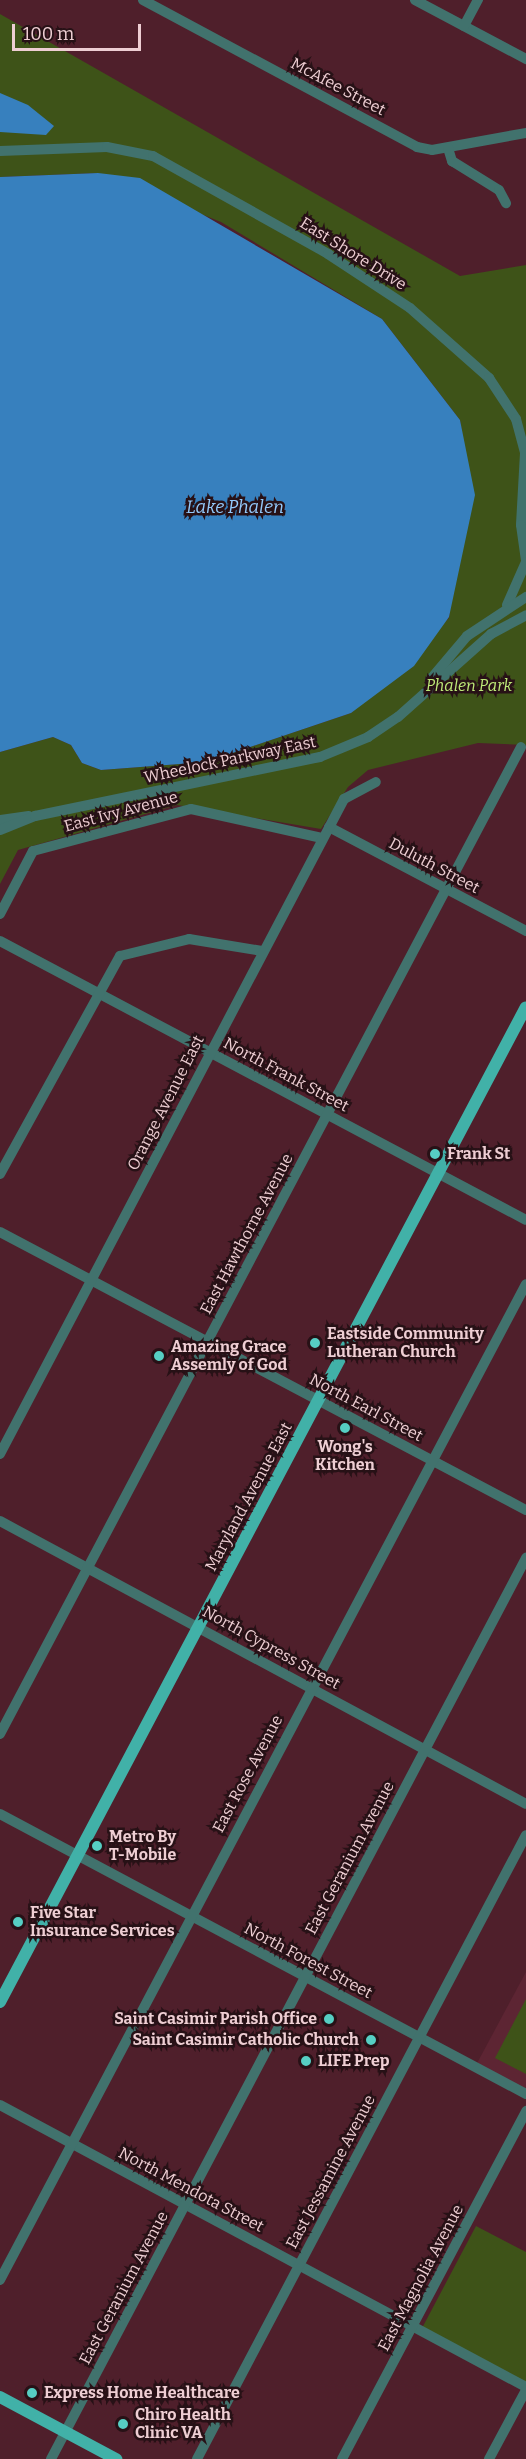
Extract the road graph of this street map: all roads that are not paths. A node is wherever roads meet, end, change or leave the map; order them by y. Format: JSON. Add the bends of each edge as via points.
{"nodes":[{"id":1,"x":143,"y":0,"type":"edge"},
{"id":2,"x":415,"y":0,"type":"edge"},
{"id":3,"x":478,"y":0,"type":"edge"},
{"id":4,"x":464,"y":26,"type":"junction"},
{"id":5,"x":526,"y":59,"type":"edge"},
{"id":6,"x":526,"y":133,"type":"edge"},
{"id":7,"x":448,"y":148,"type":"junction"},
{"id":8,"x":0,"y":151,"type":"edge"},
{"id":9,"x":506,"y":203,"type":"dead end"},
{"id":10,"x":526,"y":561,"type":"edge"},
{"id":11,"x":526,"y":597,"type":"edge"},
{"id":12,"x":505,"y":607,"type":"junction"},
{"id":13,"x":526,"y":615,"type":"edge"},
{"id":14,"x":416,"y":700,"type":"junction"},
{"id":15,"x":521,"y":747,"type":"dead end"},
{"id":16,"x":376,"y":782,"type":"dead end"},
{"id":17,"x":35,"y":816,"type":"junction"},
{"id":18,"x":0,"y":820,"type":"edge"},
{"id":19,"x":329,"y":827,"type":"junction"},
{"id":20,"x":0,"y":830,"type":"edge"},
{"id":21,"x":322,"y":838,"type":"junction"},
{"id":22,"x":446,"y":888,"type":"junction"},
{"id":23,"x":0,"y":914,"type":"edge"},
{"id":24,"x":526,"y":931,"type":"edge"},
{"id":25,"x":0,"y":941,"type":"edge"},
{"id":26,"x":262,"y":951,"type":"junction"},
{"id":27,"x":96,"y":992,"type":"junction"},
{"id":28,"x":526,"y":1007,"type":"edge"},
{"id":29,"x":209,"y":1051,"type":"junction"},
{"id":30,"x":327,"y":1113,"type":"junction"},
{"id":31,"x":438,"y":1173,"type":"junction"},
{"id":32,"x":0,"y":1174,"type":"edge"},
{"id":33,"x":526,"y":1220,"type":"edge"},
{"id":34,"x":0,"y":1232,"type":"edge"},
{"id":35,"x":92,"y":1280,"type":"junction"},
{"id":36,"x":526,"y":1284,"type":"edge"},
{"id":37,"x":208,"y":1341,"type":"junction"},
{"id":38,"x":319,"y":1400,"type":"junction"},
{"id":39,"x":0,"y":1454,"type":"edge"},
{"id":40,"x":433,"y":1461,"type":"junction"},
{"id":41,"x":526,"y":1510,"type":"edge"},
{"id":42,"x":0,"y":1521,"type":"edge"},
{"id":43,"x":526,"y":1558,"type":"edge"},
{"id":44,"x":88,"y":1567,"type":"junction"},
{"id":45,"x":199,"y":1626,"type":"junction"},
{"id":46,"x":312,"y":1687,"type":"junction"},
{"id":47,"x":0,"y":1734,"type":"edge"},
{"id":48,"x":425,"y":1750,"type":"junction"},
{"id":49,"x":526,"y":1804,"type":"edge"},
{"id":50,"x":0,"y":1814,"type":"edge"},
{"id":51,"x":526,"y":1835,"type":"edge"},
{"id":52,"x":77,"y":1854,"type":"junction"},
{"id":53,"x":190,"y":1915,"type":"junction"},
{"id":54,"x":305,"y":1976,"type":"junction"},
{"id":55,"x":0,"y":2002,"type":"edge"},
{"id":56,"x":419,"y":2037,"type":"junction"},
{"id":57,"x":526,"y":2094,"type":"edge"},
{"id":58,"x":0,"y":2105,"type":"edge"},
{"id":59,"x":526,"y":2111,"type":"edge"},
{"id":60,"x":70,"y":2143,"type":"junction"},
{"id":61,"x":185,"y":2204,"type":"junction"},
{"id":62,"x":299,"y":2265,"type":"junction"},
{"id":63,"x":0,"y":2280,"type":"edge"},
{"id":64,"x":412,"y":2326,"type":"junction"},
{"id":65,"x":526,"y":2388,"type":"edge"},
{"id":66,"x":0,"y":2397,"type":"edge"},
{"id":67,"x":65,"y":2432,"type":"junction"},
{"id":68,"x":51,"y":2459,"type":"edge"},
{"id":69,"x":116,"y":2459,"type":"edge"},
{"id":70,"x":197,"y":2459,"type":"edge"},
{"id":71,"x":342,"y":2459,"type":"edge"},
{"id":72,"x":489,"y":2459,"type":"edge"}],
"edges":[{"from":1,"to":7,"type":"street","name":"McAfee Street","via":[[417,147]]},
{"from":2,"to":4,"type":"street"},
{"from":3,"to":4,"type":"street"},
{"from":4,"to":5,"type":"street"},
{"from":6,"to":7,"type":"street","name":"McAfee Street"},
{"from":7,"to":9,"type":"street","via":[[457,166],[499,190]]},
{"from":8,"to":10,"type":"street","name":"East Shore Drive","via":[[107,147],[153,156],[328,254],[410,308],[489,378],[516,418],[525,453],[521,525]]},
{"from":10,"to":12,"type":"street"},
{"from":11,"to":12,"type":"street","name":"Wheelock Parkway East"},
{"from":12,"to":14,"type":"street","name":"Wheelock Parkway East","via":[[467,636]]},
{"from":13,"to":14,"type":"street","name":"Wheelock Parkway East","via":[[491,634]]},
{"from":14,"to":17,"type":"street","name":"Wheelock Parkway East","via":[[368,737],[320,757]]},
{"from":15,"to":22,"type":"street","name":"East Hawthorne Avenue"},
{"from":16,"to":19,"type":"street","name":"Orange Avenue East","via":[[344,799]]},
{"from":17,"to":18,"type":"street","name":"Wheelock Parkway East"},
{"from":17,"to":20,"type":"street","name":"Wheelock Parkway East"},
{"from":19,"to":21,"type":"street","name":"Orange Avenue East"},
{"from":19,"to":22,"type":"street","name":"Duluth Street"},
{"from":21,"to":23,"type":"street","name":"East Ivy Avenue","via":[[190,809],[33,851]]},
{"from":21,"to":26,"type":"street","name":"Orange Avenue East"},
{"from":22,"to":24,"type":"street","name":"Duluth Street"},
{"from":22,"to":30,"type":"street","name":"East Hawthorne Avenue"},
{"from":25,"to":27,"type":"street","name":"North Frank Street"},
{"from":26,"to":27,"type":"street","via":[[189,939],[120,956]]},
{"from":26,"to":29,"type":"street","name":"Orange Avenue East"},
{"from":27,"to":29,"type":"street","name":"North Frank Street"},
{"from":27,"to":32,"type":"street"},
{"from":28,"to":31,"type":"main road","name":"Maryland Avenue East"},
{"from":29,"to":30,"type":"street","name":"North Frank Street"},
{"from":29,"to":35,"type":"street","name":"Orange Avenue East"},
{"from":30,"to":31,"type":"street","name":"North Frank Street"},
{"from":30,"to":37,"type":"street","name":"East Hawthorne Avenue"},
{"from":31,"to":33,"type":"street","name":"North Frank Street"},
{"from":31,"to":38,"type":"main road","name":"Maryland Avenue East"},
{"from":34,"to":35,"type":"street","name":"North Earl Street"},
{"from":35,"to":37,"type":"street","name":"North Earl Street"},
{"from":35,"to":39,"type":"street","name":"Orange Avenue East"},
{"from":36,"to":40,"type":"street","name":"East Rose Avenue"},
{"from":37,"to":38,"type":"street","name":"North Earl Street"},
{"from":37,"to":44,"type":"street","name":"East Hawthorne Avenue"},
{"from":38,"to":40,"type":"street","name":"North Earl Street"},
{"from":38,"to":45,"type":"main road","name":"Maryland Avenue East"},
{"from":40,"to":41,"type":"street","name":"North Earl Street"},
{"from":40,"to":46,"type":"street","name":"East Rose Avenue"},
{"from":42,"to":44,"type":"street","name":"North Cypress Street"},
{"from":43,"to":48,"type":"street","name":"East Geranium Avenue"},
{"from":44,"to":45,"type":"street","name":"North Cypress Street"},
{"from":44,"to":47,"type":"street","name":"East Hawthorne Avenue"},
{"from":45,"to":46,"type":"street","name":"North Cypress Street"},
{"from":45,"to":52,"type":"main road","name":"Maryland Avenue East"},
{"from":46,"to":48,"type":"street","name":"North Cypress Street"},
{"from":46,"to":53,"type":"street","name":"East Rose Avenue"},
{"from":48,"to":49,"type":"street","name":"North Cypress Street"},
{"from":48,"to":54,"type":"street","name":"East Geranium Avenue"},
{"from":50,"to":52,"type":"street","name":"North Forest Street"},
{"from":51,"to":56,"type":"street","name":"East Jessamine Avenue"},
{"from":52,"to":53,"type":"street","name":"North Forest Street"},
{"from":52,"to":55,"type":"main road","name":"Maryland Avenue East"},
{"from":53,"to":54,"type":"street","name":"North Forest Street"},
{"from":53,"to":60,"type":"street","name":"East Rose Avenue"},
{"from":54,"to":56,"type":"street","name":"North Forest Street"},
{"from":54,"to":61,"type":"street","name":"East Geranium Avenue"},
{"from":56,"to":57,"type":"street","name":"North Forest Street"},
{"from":56,"to":62,"type":"street","name":"East Jessamine Avenue"},
{"from":58,"to":60,"type":"street","name":"North Mendota Street"},
{"from":59,"to":64,"type":"street","name":"East Magnolia Avenue"},
{"from":60,"to":61,"type":"street","name":"North Mendota Street"},
{"from":60,"to":63,"type":"street","name":"East Rose Avenue"},
{"from":61,"to":62,"type":"street","name":"North Mendota Street"},
{"from":61,"to":67,"type":"street","name":"East Geranium Avenue"},
{"from":62,"to":64,"type":"street","name":"North Mendota Street"},
{"from":62,"to":70,"type":"street","name":"East Jessamine Avenue"},
{"from":64,"to":65,"type":"street","name":"North Mendota Street"},
{"from":64,"to":71,"type":"street","name":"East Magnolia Avenue"},
{"from":65,"to":72,"type":"street"},
{"from":66,"to":67,"type":"main road"},
{"from":67,"to":68,"type":"street","name":"East Geranium Avenue"},
{"from":67,"to":69,"type":"main road"}]}
